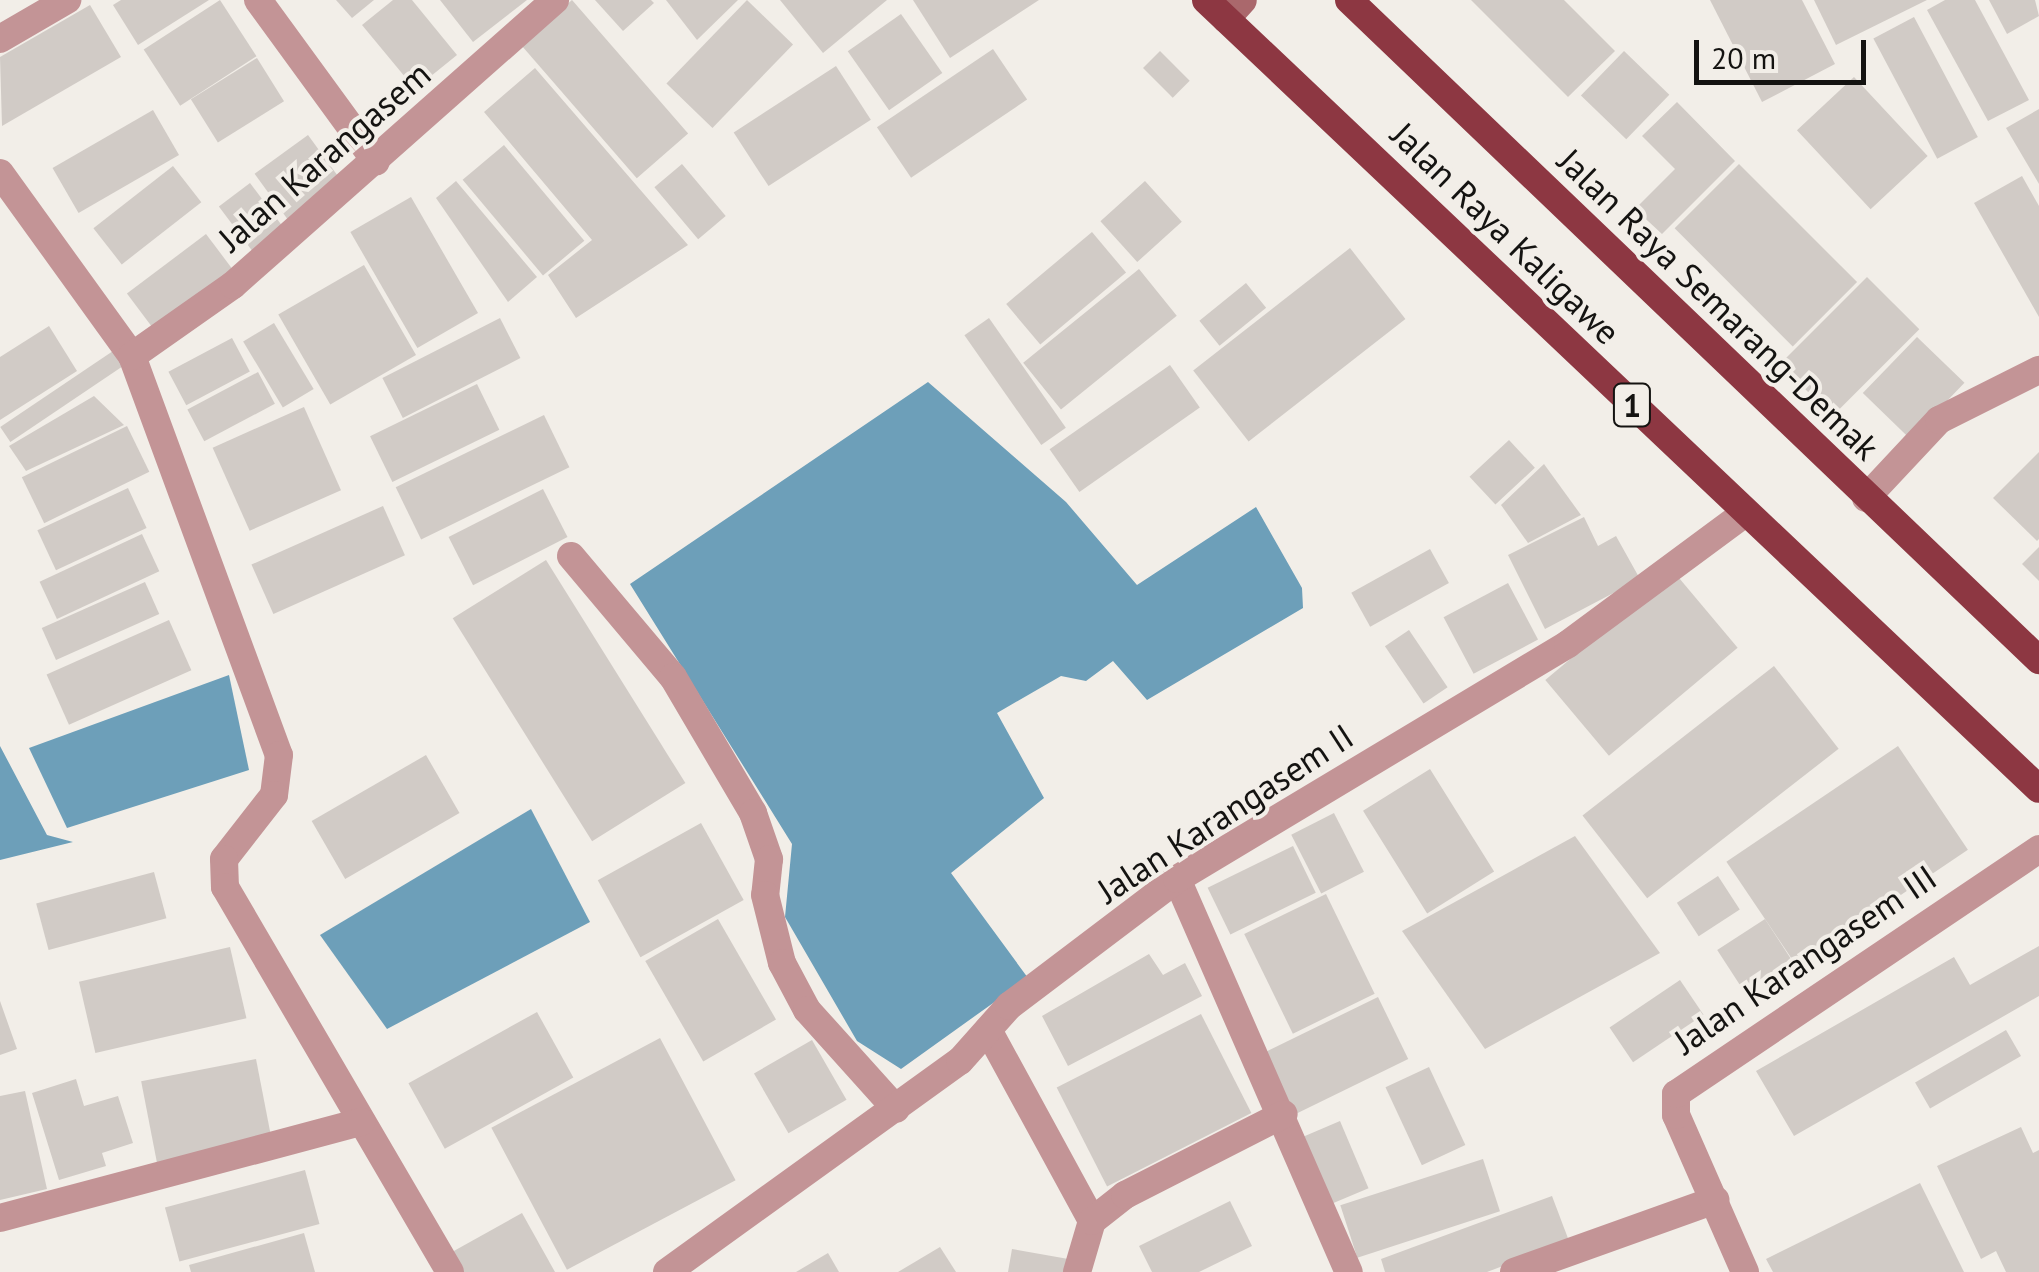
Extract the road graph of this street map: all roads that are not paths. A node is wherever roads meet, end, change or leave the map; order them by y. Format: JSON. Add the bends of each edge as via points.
{"nodes":[{"id":1,"x":67,"y":0,"type":"edge"},
{"id":2,"x":258,"y":0,"type":"edge"},
{"id":3,"x":555,"y":0,"type":"edge"},
{"id":4,"x":1349,"y":0,"type":"edge"},
{"id":5,"x":1225,"y":6,"type":"edge"},
{"id":6,"x":0,"y":38,"type":"edge"},
{"id":7,"x":376,"y":162,"type":"junction"},
{"id":8,"x":0,"y":172,"type":"edge"},
{"id":9,"x":132,"y":356,"type":"junction"},
{"id":10,"x":2039,"y":370,"type":"edge"},
{"id":11,"x":1866,"y":498,"type":"junction"},
{"id":12,"x":1745,"y":513,"type":"junction"},
{"id":13,"x":571,"y":556,"type":"dead end"},
{"id":14,"x":2039,"y":660,"type":"edge"},
{"id":15,"x":2039,"y":789,"type":"edge"},
{"id":16,"x":2039,"y":848,"type":"edge"},
{"id":17,"x":1177,"y":879,"type":"junction"},
{"id":18,"x":988,"y":1030,"type":"junction"},
{"id":19,"x":896,"y":1109,"type":"junction"},
{"id":20,"x":1284,"y":1114,"type":"junction"},
{"id":21,"x":361,"y":1122,"type":"junction"},
{"id":22,"x":1715,"y":1200,"type":"junction"},
{"id":23,"x":0,"y":1218,"type":"edge"},
{"id":24,"x":1092,"y":1221,"type":"junction"},
{"id":25,"x":450,"y":1272,"type":"edge"},
{"id":26,"x":667,"y":1272,"type":"edge"},
{"id":27,"x":1077,"y":1272,"type":"edge"},
{"id":28,"x":1349,"y":1272,"type":"edge"},
{"id":29,"x":1514,"y":1272,"type":"edge"},
{"id":30,"x":1745,"y":1272,"type":"edge"}],
"edges":[{"from":1,"to":6,"type":"street"},
{"from":2,"to":7,"type":"street"},
{"from":3,"to":7,"type":"street","name":"Jalan Karangasem"},
{"from":4,"to":11,"type":"highway","name":"Jalan Raya Semarang-Demak"},
{"from":5,"to":12,"type":"highway","name":"Jalan Raya Kaligawe","number":"1"},
{"from":7,"to":9,"type":"street","name":"Jalan Karangasem","via":[[233,286]]},
{"from":8,"to":9,"type":"street"},
{"from":9,"to":21,"type":"street","via":[[279,755],[274,795],[224,858],[225,887]]},
{"from":10,"to":11,"type":"street","via":[[1939,420]]},
{"from":11,"to":14,"type":"highway","name":"Jalan Raya Semarang-Demak"},
{"from":12,"to":15,"type":"highway","name":"Jalan Raya Kaligawe","number":"1"},
{"from":12,"to":17,"type":"street","name":"Jalan Karangasem II","via":[[1568,644]]},
{"from":13,"to":19,"type":"street","via":[[673,677],[753,813],[769,858],[765,894],[782,964],[807,1010]]},
{"from":16,"to":22,"type":"street","name":"Jalan Karangasem III","via":[[1682,1085],[1673,1103],[1676,1115]]},
{"from":17,"to":18,"type":"street","name":"Jalan Karangasem II","via":[[1010,1006]]},
{"from":17,"to":20,"type":"street"},
{"from":18,"to":19,"type":"street","name":"Jalan Karangasem II"},
{"from":18,"to":24,"type":"street"},
{"from":19,"to":26,"type":"street","name":"Jalan Karangasem II"},
{"from":20,"to":24,"type":"street","via":[[1125,1195]]},
{"from":20,"to":28,"type":"street"},
{"from":21,"to":23,"type":"street"},
{"from":21,"to":25,"type":"street"},
{"from":22,"to":29,"type":"street"},
{"from":22,"to":30,"type":"street","name":"Jalan Karangasem III"},
{"from":24,"to":27,"type":"street"}]}
